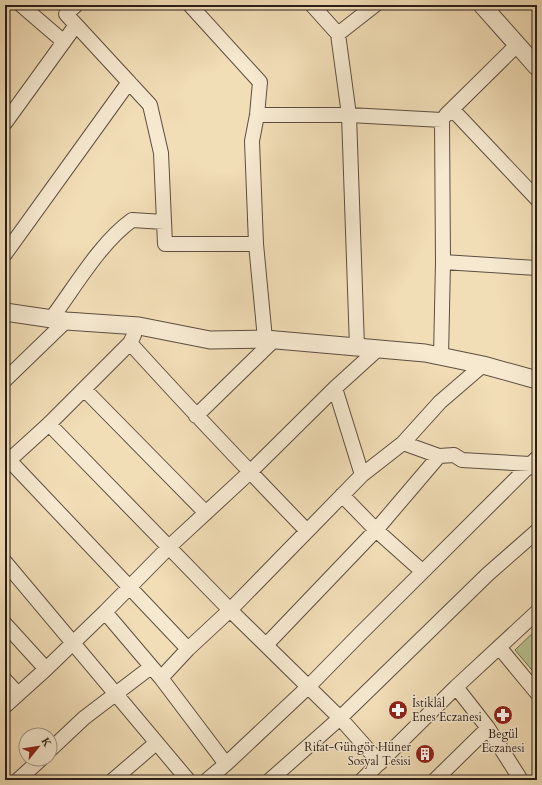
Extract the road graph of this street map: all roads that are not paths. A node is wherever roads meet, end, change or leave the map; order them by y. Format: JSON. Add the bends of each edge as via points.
{"nodes":[{"id":1,"x":21,"y":5,"type":"edge"},
{"id":2,"x":76,"y":5,"type":"edge"},
{"id":3,"x":190,"y":5,"type":"edge"},
{"id":4,"x":312,"y":5,"type":"edge"},
{"id":5,"x":375,"y":5,"type":"edge"},
{"id":6,"x":482,"y":5,"type":"edge"},
{"id":7,"x":76,"y":25,"type":"junction"},
{"id":8,"x":338,"y":34,"type":"junction"},
{"id":9,"x":64,"y":42,"type":"junction"},
{"id":10,"x":517,"y":45,"type":"junction"},
{"id":11,"x":535,"y":61,"type":"edge"},
{"id":12,"x":129,"y":82,"type":"junction"},
{"id":13,"x":452,"y":109,"type":"junction"},
{"id":14,"x":257,"y":115,"type":"junction"},
{"id":15,"x":349,"y":115,"type":"junction"},
{"id":16,"x":442,"y":120,"type":"junction"},
{"id":17,"x":5,"y":124,"type":"edge"},
{"id":18,"x":537,"y":199,"type":"edge"},
{"id":19,"x":164,"y":222,"type":"junction"},
{"id":20,"x":256,"y":244,"type":"junction"},
{"id":21,"x":5,"y":254,"type":"edge"},
{"id":22,"x":443,"y":262,"type":"junction"},
{"id":23,"x":537,"y":268,"type":"edge"},
{"id":24,"x":5,"y":312,"type":"edge"},
{"id":25,"x":58,"y":320,"type":"junction"},
{"id":26,"x":139,"y":326,"type":"junction"},
{"id":27,"x":269,"y":339,"type":"junction"},
{"id":28,"x":130,"y":343,"type":"junction"},
{"id":29,"x":357,"y":347,"type":"junction"},
{"id":30,"x":378,"y":349,"type":"junction"},
{"id":31,"x":441,"y":357,"type":"junction"},
{"id":32,"x":483,"y":365,"type":"junction"},
{"id":33,"x":5,"y":380,"type":"edge"},
{"id":34,"x":537,"y":380,"type":"edge"},
{"id":35,"x":335,"y":388,"type":"junction"},
{"id":36,"x":84,"y":389,"type":"junction"},
{"id":37,"x":196,"y":416,"type":"junction"},
{"id":38,"x":49,"y":424,"type":"junction"},
{"id":39,"x":404,"y":443,"type":"junction"},
{"id":40,"x":439,"y":456,"type":"junction"},
{"id":41,"x":7,"y":462,"type":"edge"},
{"id":42,"x":535,"y":464,"type":"edge"},
{"id":43,"x":250,"y":472,"type":"junction"},
{"id":44,"x":362,"y":475,"type":"junction"},
{"id":45,"x":342,"y":495,"type":"junction"},
{"id":46,"x":206,"y":513,"type":"junction"},
{"id":47,"x":376,"y":530,"type":"junction"},
{"id":48,"x":306,"y":531,"type":"junction"},
{"id":49,"x":537,"y":531,"type":"edge"},
{"id":50,"x":170,"y":546,"type":"junction"},
{"id":51,"x":5,"y":562,"type":"edge"},
{"id":52,"x":422,"y":571,"type":"junction"},
{"id":53,"x":130,"y":586,"type":"junction"},
{"id":54,"x":230,"y":610,"type":"junction"},
{"id":55,"x":105,"y":612,"type":"junction"},
{"id":56,"x":537,"y":612,"type":"edge"},
{"id":57,"x":5,"y":624,"type":"edge"},
{"id":58,"x":74,"y":642,"type":"junction"},
{"id":59,"x":266,"y":645,"type":"junction"},
{"id":60,"x":499,"y":647,"type":"junction"},
{"id":61,"x":188,"y":649,"type":"junction"},
{"id":62,"x":151,"y":667,"type":"junction"},
{"id":63,"x":46,"y":669,"type":"junction"},
{"id":64,"x":161,"y":678,"type":"junction"},
{"id":65,"x":5,"y":680,"type":"edge"},
{"id":66,"x":456,"y":687,"type":"junction"},
{"id":67,"x":308,"y":688,"type":"junction"},
{"id":68,"x":537,"y":693,"type":"edge"},
{"id":69,"x":18,"y":694,"type":"junction"},
{"id":70,"x":117,"y":694,"type":"junction"},
{"id":71,"x":5,"y":706,"type":"edge"},
{"id":72,"x":340,"y":718,"type":"junction"},
{"id":73,"x":488,"y":728,"type":"junction"},
{"id":74,"x":58,"y":742,"type":"edge"},
{"id":75,"x":156,"y":743,"type":"junction"},
{"id":76,"x":226,"y":764,"type":"junction"},
{"id":77,"x":380,"y":764,"type":"junction"},
{"id":78,"x":32,"y":767,"type":"edge"},
{"id":79,"x":368,"y":778,"type":"edge"},
{"id":80,"x":18,"y":780,"type":"edge"},
{"id":81,"x":113,"y":780,"type":"edge"},
{"id":82,"x":188,"y":780,"type":"edge"},
{"id":83,"x":207,"y":780,"type":"edge"},
{"id":84,"x":270,"y":780,"type":"edge"},
{"id":85,"x":435,"y":780,"type":"edge"},
{"id":86,"x":521,"y":780,"type":"edge"}],
"edges":[{"from":1,"to":9,"type":"street"},
{"from":2,"to":7,"type":"street","via":[[66,14]]},
{"from":3,"to":14,"type":"street","via":[[260,82]]},
{"from":4,"to":8,"type":"street"},
{"from":5,"to":8,"type":"street"},
{"from":6,"to":10,"type":"street"},
{"from":7,"to":9,"type":"street"},
{"from":7,"to":12,"type":"street"},
{"from":8,"to":15,"type":"street"},
{"from":9,"to":17,"type":"street"},
{"from":10,"to":11,"type":"street"},
{"from":10,"to":13,"type":"street"},
{"from":12,"to":19,"type":"street","via":[[150,105],[161,153]]},
{"from":12,"to":21,"type":"street"},
{"from":13,"to":16,"type":"street"},
{"from":13,"to":18,"type":"street"},
{"from":14,"to":15,"type":"street"},
{"from":14,"to":20,"type":"street","via":[[252,141]]},
{"from":15,"to":16,"type":"street"},
{"from":15,"to":29,"type":"street"},
{"from":16,"to":22,"type":"street"},
{"from":19,"to":20,"type":"street","via":[[166,244]]},
{"from":19,"to":25,"type":"street","via":[[132,220],[119,229],[98,254]]},
{"from":20,"to":27,"type":"street"},
{"from":22,"to":23,"type":"street"},
{"from":22,"to":31,"type":"street"},
{"from":24,"to":25,"type":"street"},
{"from":25,"to":26,"type":"street"},
{"from":25,"to":33,"type":"street"},
{"from":26,"to":27,"type":"street","via":[[210,340]]},
{"from":26,"to":28,"type":"street"},
{"from":27,"to":29,"type":"street"},
{"from":27,"to":37,"type":"street"},
{"from":28,"to":36,"type":"street"},
{"from":28,"to":37,"type":"street"},
{"from":29,"to":30,"type":"street"},
{"from":30,"to":31,"type":"street"},
{"from":30,"to":35,"type":"street"},
{"from":31,"to":32,"type":"street"},
{"from":32,"to":34,"type":"street"},
{"from":32,"to":39,"type":"street","via":[[440,402]]},
{"from":35,"to":43,"type":"street"},
{"from":35,"to":44,"type":"street"},
{"from":36,"to":38,"type":"street"},
{"from":36,"to":46,"type":"street"},
{"from":37,"to":43,"type":"street"},
{"from":38,"to":41,"type":"street"},
{"from":38,"to":50,"type":"street"},
{"from":39,"to":40,"type":"street"},
{"from":39,"to":44,"type":"street"},
{"from":40,"to":42,"type":"street","via":[[454,455],[462,460]]},
{"from":40,"to":47,"type":"street"},
{"from":41,"to":53,"type":"street"},
{"from":42,"to":52,"type":"street"},
{"from":43,"to":46,"type":"street"},
{"from":43,"to":48,"type":"street"},
{"from":44,"to":45,"type":"street"},
{"from":45,"to":47,"type":"street"},
{"from":45,"to":48,"type":"street"},
{"from":46,"to":50,"type":"street"},
{"from":47,"to":52,"type":"street"},
{"from":47,"to":59,"type":"street"},
{"from":48,"to":54,"type":"street"},
{"from":49,"to":72,"type":"street","via":[[488,574]]},
{"from":50,"to":53,"type":"street"},
{"from":50,"to":54,"type":"street"},
{"from":51,"to":58,"type":"street"},
{"from":52,"to":67,"type":"street"},
{"from":53,"to":55,"type":"street"},
{"from":53,"to":61,"type":"street"},
{"from":54,"to":59,"type":"street"},
{"from":54,"to":61,"type":"street"},
{"from":55,"to":58,"type":"street"},
{"from":55,"to":62,"type":"street"},
{"from":56,"to":60,"type":"street"},
{"from":57,"to":63,"type":"street"},
{"from":58,"to":63,"type":"street"},
{"from":58,"to":70,"type":"street"},
{"from":59,"to":67,"type":"street"},
{"from":60,"to":66,"type":"street"},
{"from":60,"to":68,"type":"street"},
{"from":61,"to":64,"type":"street"},
{"from":62,"to":64,"type":"street"},
{"from":62,"to":70,"type":"street"},
{"from":63,"to":69,"type":"street"},
{"from":64,"to":76,"type":"street"},
{"from":65,"to":69,"type":"street"},
{"from":66,"to":73,"type":"street"},
{"from":66,"to":77,"type":"street"},
{"from":67,"to":72,"type":"street"},
{"from":67,"to":76,"type":"street"},
{"from":69,"to":71,"type":"street"},
{"from":70,"to":74,"type":"street","via":[[84,718]]},
{"from":70,"to":75,"type":"street"},
{"from":72,"to":77,"type":"street"},
{"from":72,"to":84,"type":"street"},
{"from":73,"to":85,"type":"street"},
{"from":73,"to":86,"type":"street"},
{"from":75,"to":81,"type":"street"},
{"from":75,"to":82,"type":"street"},
{"from":76,"to":83,"type":"street"},
{"from":77,"to":79,"type":"street"},
{"from":78,"to":80,"type":"street"}]}
